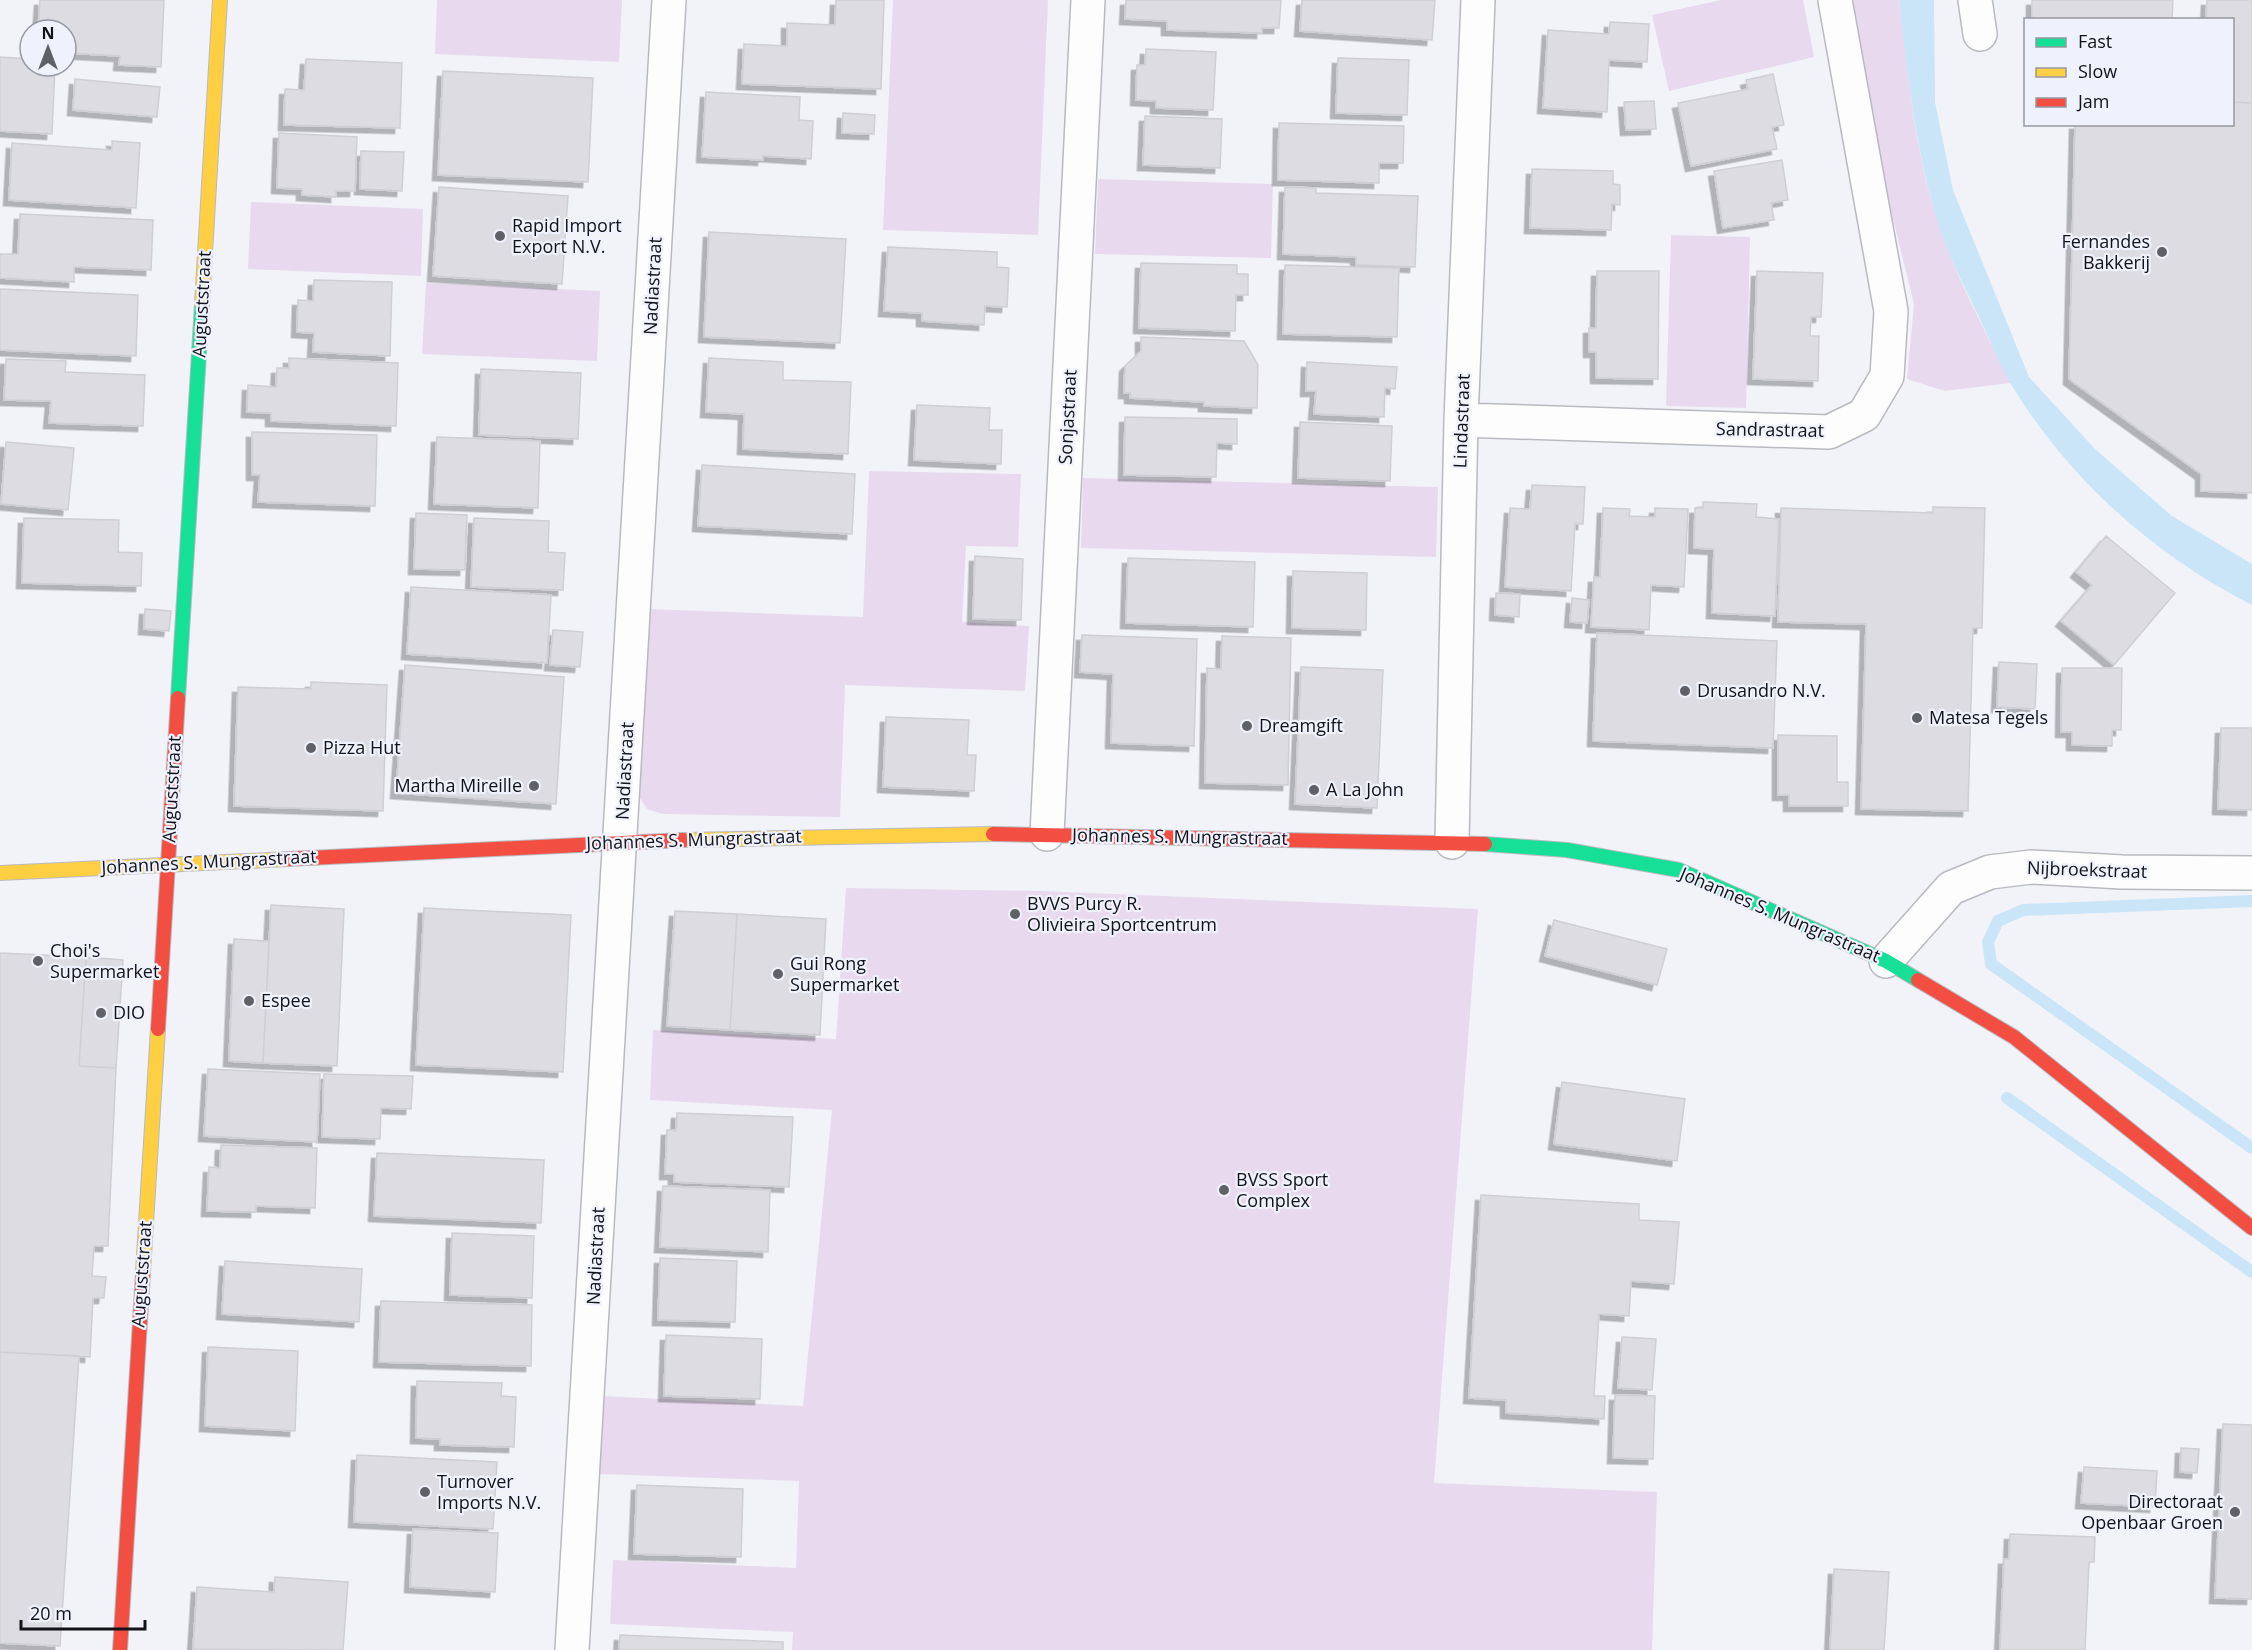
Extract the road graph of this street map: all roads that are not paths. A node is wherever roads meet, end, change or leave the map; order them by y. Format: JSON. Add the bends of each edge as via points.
{"nodes":[{"id":1,"x":220,"y":0,"type":"edge"},
{"id":2,"x":669,"y":0,"type":"edge"},
{"id":3,"x":1088,"y":0,"type":"edge"},
{"id":4,"x":1478,"y":0,"type":"edge"},
{"id":5,"x":1835,"y":0,"type":"edge"},
{"id":6,"x":1975,"y":0,"type":"edge"},
{"id":7,"x":1980,"y":34,"type":"dead end"},
{"id":8,"x":1461,"y":420,"type":"junction"},
{"id":9,"x":1047,"y":834,"type":"junction"},
{"id":10,"x":621,"y":842,"type":"junction"},
{"id":11,"x":1452,"y":842,"type":"junction"},
{"id":12,"x":168,"y":864,"type":"junction"},
{"id":13,"x":0,"y":873,"type":"edge"},
{"id":14,"x":2252,"y":873,"type":"edge"},
{"id":15,"x":1886,"y":961,"type":"junction"},
{"id":16,"x":2252,"y":1228,"type":"edge"},
{"id":17,"x":120,"y":1650,"type":"edge"},
{"id":18,"x":572,"y":1650,"type":"edge"}],
"edges":[{"from":1,"to":12,"type":"street","name":"Auguststraat"},
{"from":2,"to":10,"type":"street","name":"Nadiastraat"},
{"from":3,"to":9,"type":"street","name":"Sonjastraat"},
{"from":4,"to":8,"type":"street","name":"Lindastraat"},
{"from":5,"to":8,"type":"street","name":"Sandrastraat","via":[[1891,311],[1887,376],[1864,415],[1829,432]]},
{"from":6,"to":7,"type":"street"},
{"from":8,"to":11,"type":"street","name":"Lindastraat"},
{"from":9,"to":10,"type":"street","name":"Johannes S. Mungrastraat"},
{"from":9,"to":11,"type":"street","name":"Johannes S. Mungrastraat"},
{"from":10,"to":12,"type":"street","name":"Johannes S. Mungrastraat"},
{"from":10,"to":18,"type":"street","name":"Nadiastraat"},
{"from":11,"to":15,"type":"street","name":"Johannes S. Mungrastraat","via":[[1567,850],[1679,870]]},
{"from":12,"to":13,"type":"street","name":"Johannes S. Mungrastraat"},
{"from":12,"to":17,"type":"street","name":"Auguststraat"},
{"from":14,"to":15,"type":"street","name":"Nijbroekstraat","via":[[2031,867],[1990,872],[1951,888]]},
{"from":15,"to":16,"type":"street","name":"Johannes S. Mungrastraat","via":[[2014,1037]]}]}
